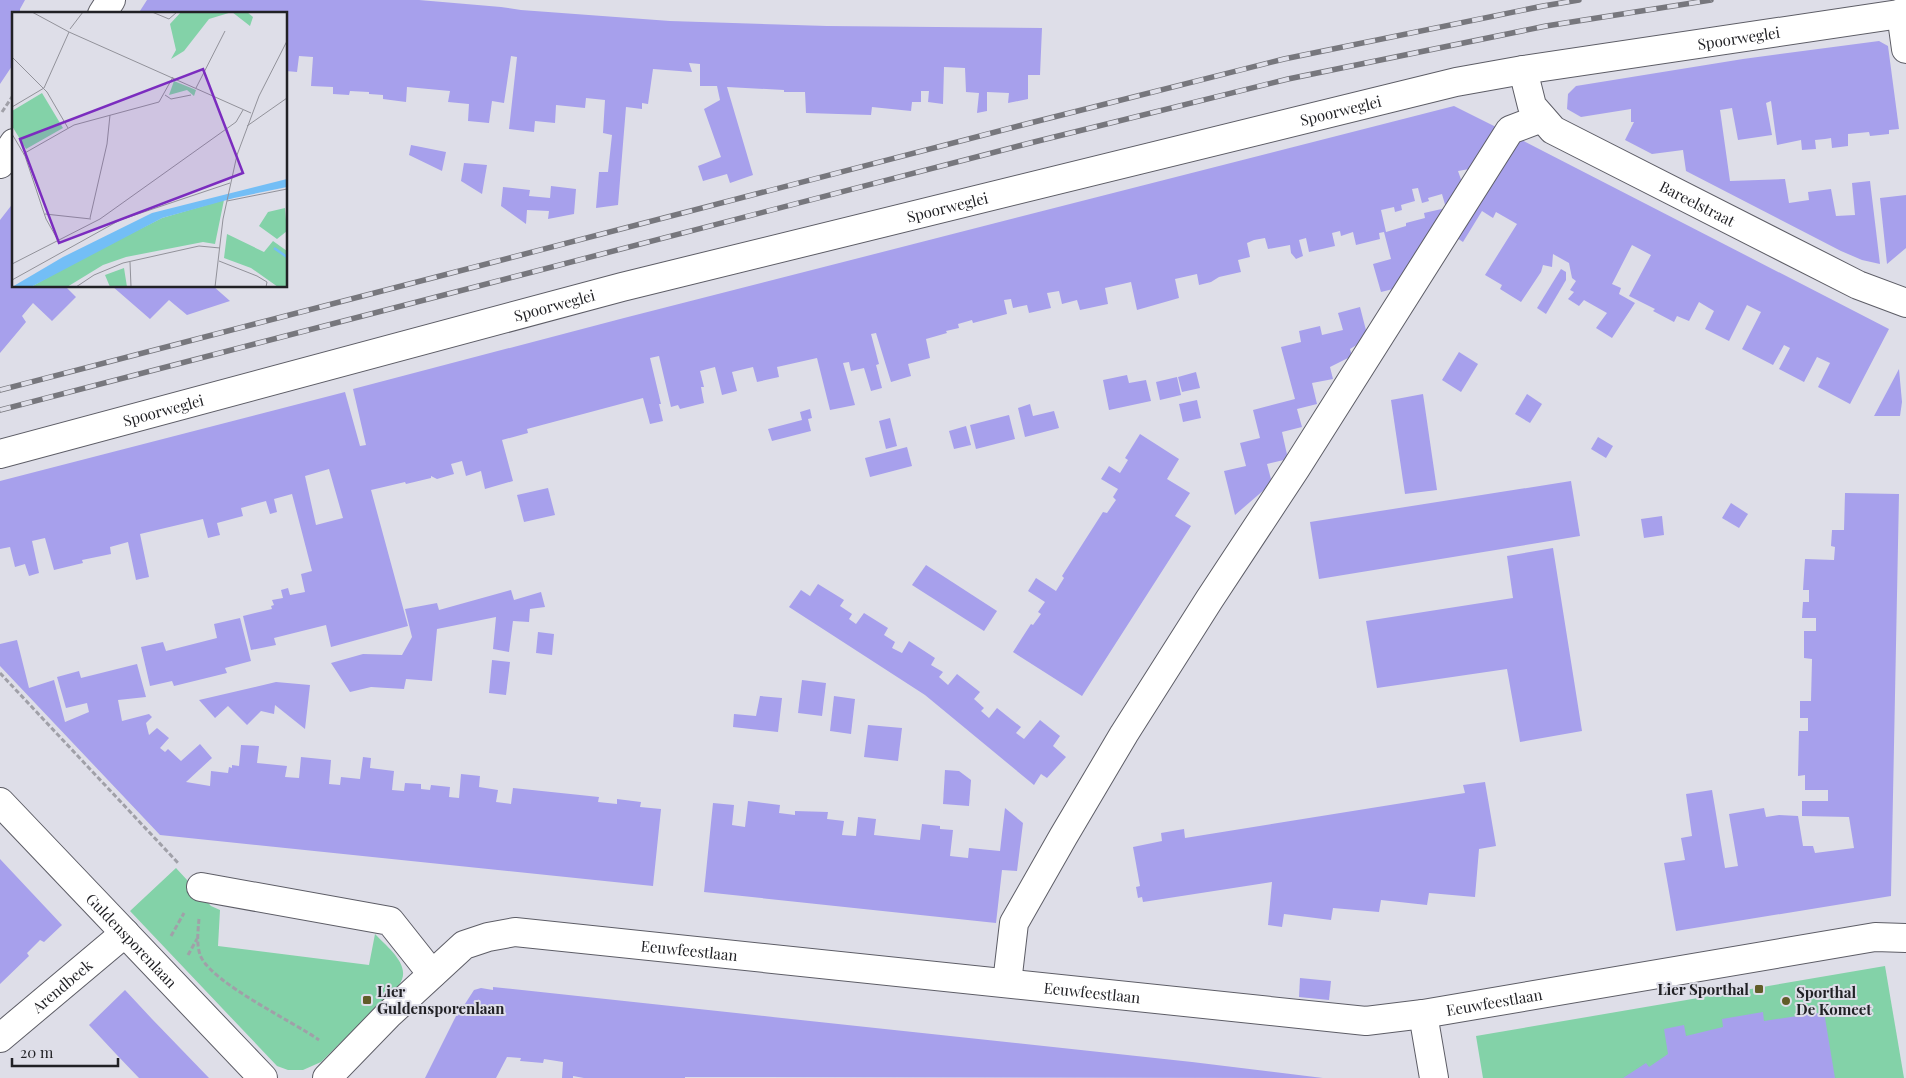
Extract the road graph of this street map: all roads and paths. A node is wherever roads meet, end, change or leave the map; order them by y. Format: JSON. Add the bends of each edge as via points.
{"nodes":[{"id":1,"x":111,"y":0,"type":"edge"},
{"id":2,"x":103,"y":12,"type":"edge"},
{"id":3,"x":1903,"y":13,"type":"edge"},
{"id":4,"x":1906,"y":49,"type":"edge"},
{"id":5,"x":1523,"y":70,"type":"junction"},
{"id":6,"x":12,"y":97,"type":"edge"},
{"id":7,"x":0,"y":114,"type":"edge"},
{"id":8,"x":1542,"y":118,"type":"junction"},
{"id":9,"x":12,"y":146,"type":"edge"},
{"id":10,"x":0,"y":164,"type":"edge"},
{"id":11,"x":1906,"y":303,"type":"edge"},
{"id":12,"x":0,"y":454,"type":"edge"},
{"id":13,"x":0,"y":672,"type":"edge"},
{"id":14,"x":0,"y":802,"type":"edge"},
{"id":15,"x":201,"y":887,"type":"junction"},
{"id":16,"x":125,"y":933,"type":"junction"},
{"id":17,"x":1906,"y":938,"type":"edge"},
{"id":18,"x":150,"y":959,"type":"junction"},
{"id":19,"x":432,"y":974,"type":"junction"},
{"id":20,"x":1006,"y":983,"type":"junction"},
{"id":21,"x":1423,"y":1014,"type":"junction"},
{"id":22,"x":0,"y":1038,"type":"edge"},
{"id":23,"x":335,"y":1069,"type":"edge"},
{"id":24,"x":263,"y":1078,"type":"edge"},
{"id":25,"x":1434,"y":1078,"type":"edge"}],
"edges":[{"from":1,"to":2,"type":"street"},
{"from":3,"to":4,"type":"street"},
{"from":3,"to":5,"type":"street","name":"Spoorweglei"},
{"from":5,"to":8,"type":"street","name":"Bareelstraat","via":[[1532,106]]},
{"from":5,"to":12,"type":"street","name":"Spoorweglei","via":[[1456,82],[622,287]]},
{"from":6,"to":7,"type":"path"},
{"from":8,"to":11,"type":"street","name":"Bareelstraat","via":[[1553,130],[1858,285]]},
{"from":8,"to":20,"type":"street","via":[[1510,130],[1124,734],[1014,923]]},
{"from":9,"to":10,"type":"street"},
{"from":13,"to":15,"type":"path"},
{"from":14,"to":16,"type":"street","name":"Guldensporenlaan"},
{"from":15,"to":18,"type":"path","via":[[168,944]]},
{"from":15,"to":19,"type":"street","via":[[390,922]]},
{"from":15,"to":23,"type":"path","via":[[198,938],[201,956],[214,973],[239,991],[311,1034]]},
{"from":16,"to":18,"type":"street","name":"Guldensporenlaan"},
{"from":16,"to":22,"type":"street","name":"Arendbeek"},
{"from":17,"to":21,"type":"street","name":"Eeuwfeestlaan","via":[[1875,937]]},
{"from":18,"to":24,"type":"street","name":"Guldensporenlaan"},
{"from":19,"to":20,"type":"street","name":"Eeuwfeestlaan","via":[[464,946],[515,932]]},
{"from":19,"to":23,"type":"street","name":"Eeuwfeestlaan"},
{"from":20,"to":21,"type":"street","name":"Eeuwfeestlaan","via":[[1366,1021]]},
{"from":21,"to":25,"type":"street"}]}
